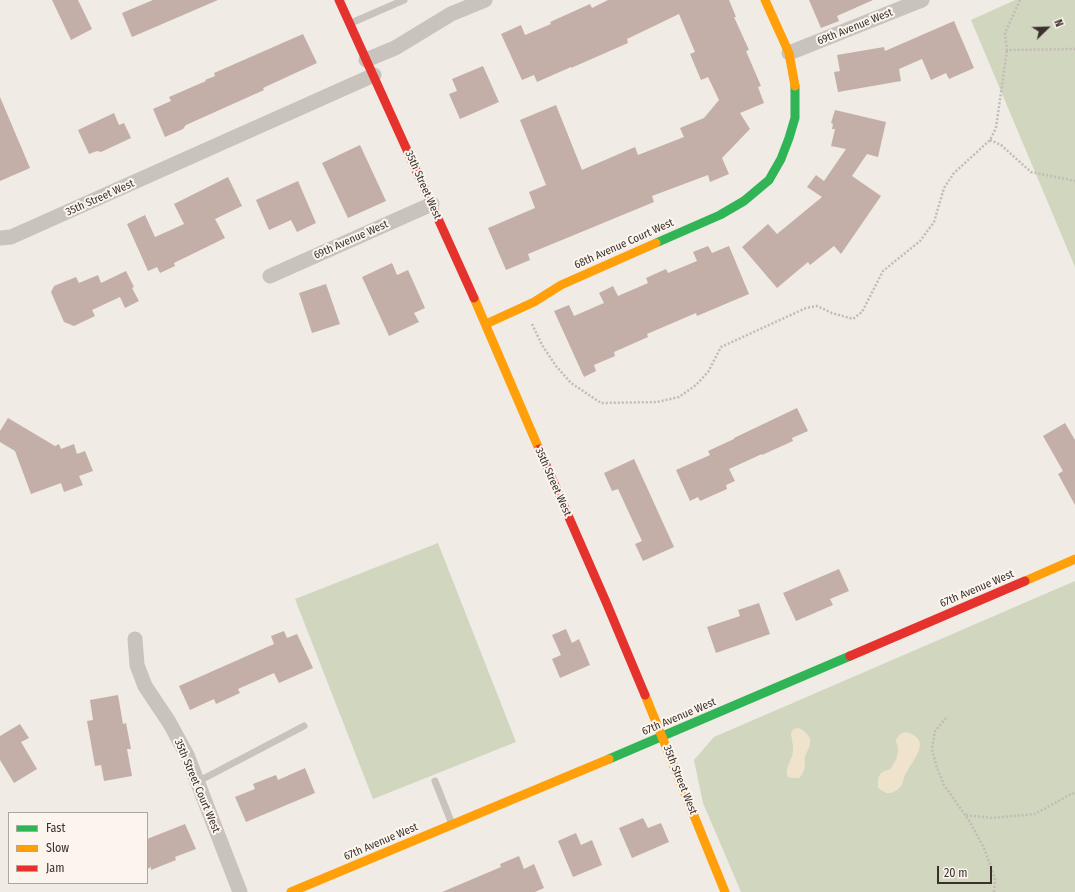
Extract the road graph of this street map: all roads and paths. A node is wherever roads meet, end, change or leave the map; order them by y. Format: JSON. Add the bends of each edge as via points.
{"nodes":[{"id":1,"x":339,"y":0,"type":"edge"},
{"id":2,"x":404,"y":0,"type":"edge"},
{"id":3,"x":485,"y":0,"type":"edge"},
{"id":4,"x":765,"y":0,"type":"edge"},
{"id":5,"x":922,"y":0,"type":"edge"},
{"id":6,"x":1020,"y":0,"type":"edge"},
{"id":7,"x":350,"y":23,"type":"junction"},
{"id":8,"x":1075,"y":49,"type":"edge"},
{"id":9,"x":1008,"y":50,"type":"junction"},
{"id":10,"x":789,"y":53,"type":"junction"},
{"id":11,"x":366,"y":60,"type":"junction"},
{"id":12,"x":374,"y":75,"type":"junction"},
{"id":13,"x":990,"y":140,"type":"junction"},
{"id":14,"x":1075,"y":181,"type":"edge"},
{"id":15,"x":432,"y":204,"type":"junction"},
{"id":16,"x":0,"y":238,"type":"edge"},
{"id":17,"x":270,"y":276,"type":"dead end"},
{"id":18,"x":523,"y":306,"type":"junction"},
{"id":19,"x":486,"y":324,"type":"junction"},
{"id":20,"x":1075,"y":560,"type":"edge"},
{"id":21,"x":135,"y":639,"type":"dead end"},
{"id":22,"x":946,"y":718,"type":"dead end"},
{"id":23,"x":304,"y":726,"type":"dead end"},
{"id":24,"x":663,"y":737,"type":"junction"},
{"id":25,"x":436,"y":781,"type":"dead end"},
{"id":26,"x":197,"y":782,"type":"junction"},
{"id":27,"x":1075,"y":793,"type":"edge"},
{"id":28,"x":965,"y":814,"type":"junction"},
{"id":29,"x":452,"y":825,"type":"junction"},
{"id":30,"x":240,"y":892,"type":"edge"},
{"id":31,"x":291,"y":892,"type":"edge"},
{"id":32,"x":725,"y":892,"type":"edge"},
{"id":33,"x":994,"y":892,"type":"edge"}],
"edges":[{"from":1,"to":7,"type":"street","name":"35th Street West"},
{"from":2,"to":7,"type":"lane"},
{"from":3,"to":11,"type":"street","via":[[451,14],[395,48]]},
{"from":4,"to":10,"type":"street","name":"68th Avenue Court West"},
{"from":5,"to":10,"type":"street","name":"69th Avenue West"},
{"from":6,"to":9,"type":"path","via":[[1004,33]]},
{"from":7,"to":11,"type":"street","name":"35th Street West"},
{"from":8,"to":9,"type":"path"},
{"from":9,"to":13,"type":"path","via":[[996,128]]},
{"from":10,"to":18,"type":"street","name":"68th Avenue Court West","via":[[795,88],[795,118],[781,159],[769,180],[744,202],[720,215],[561,285]]},
{"from":11,"to":12,"type":"street","name":"35th Street West"},
{"from":12,"to":15,"type":"street","name":"35th Street West"},
{"from":12,"to":16,"type":"street","name":"35th Street West","via":[[12,238]]},
{"from":13,"to":14,"type":"path","via":[[1001,146],[1031,172]]},
{"from":13,"to":18,"type":"path","via":[[954,173],[944,188],[934,222],[920,241],[883,271],[862,312],[853,319],[816,306],[806,308],[721,347],[708,372],[696,385],[679,397],[657,402],[601,403],[571,383],[556,366],[542,345]]},
{"from":15,"to":17,"type":"street","name":"69th Avenue West"},
{"from":15,"to":19,"type":"street","name":"35th Street West"},
{"from":18,"to":19,"type":"street","name":"68th Avenue Court West"},
{"from":19,"to":24,"type":"street","name":"35th Street West"},
{"from":20,"to":24,"type":"street","name":"67th Avenue West"},
{"from":21,"to":26,"type":"street","name":"35th Street Court West","via":[[137,665],[145,686],[173,729],[187,755]]},
{"from":22,"to":28,"type":"path","via":[[935,731],[932,749],[944,784]]},
{"from":23,"to":26,"type":"lane"},
{"from":24,"to":29,"type":"street","name":"67th Avenue West"},
{"from":24,"to":32,"type":"street","name":"35th Street West"},
{"from":25,"to":29,"type":"lane"},
{"from":26,"to":30,"type":"street","name":"35th Street Court West"},
{"from":27,"to":28,"type":"path","via":[[1035,814],[992,818]]},
{"from":28,"to":33,"type":"path","via":[[984,848],[995,879]]},
{"from":29,"to":31,"type":"street","name":"67th Avenue West"}]}
